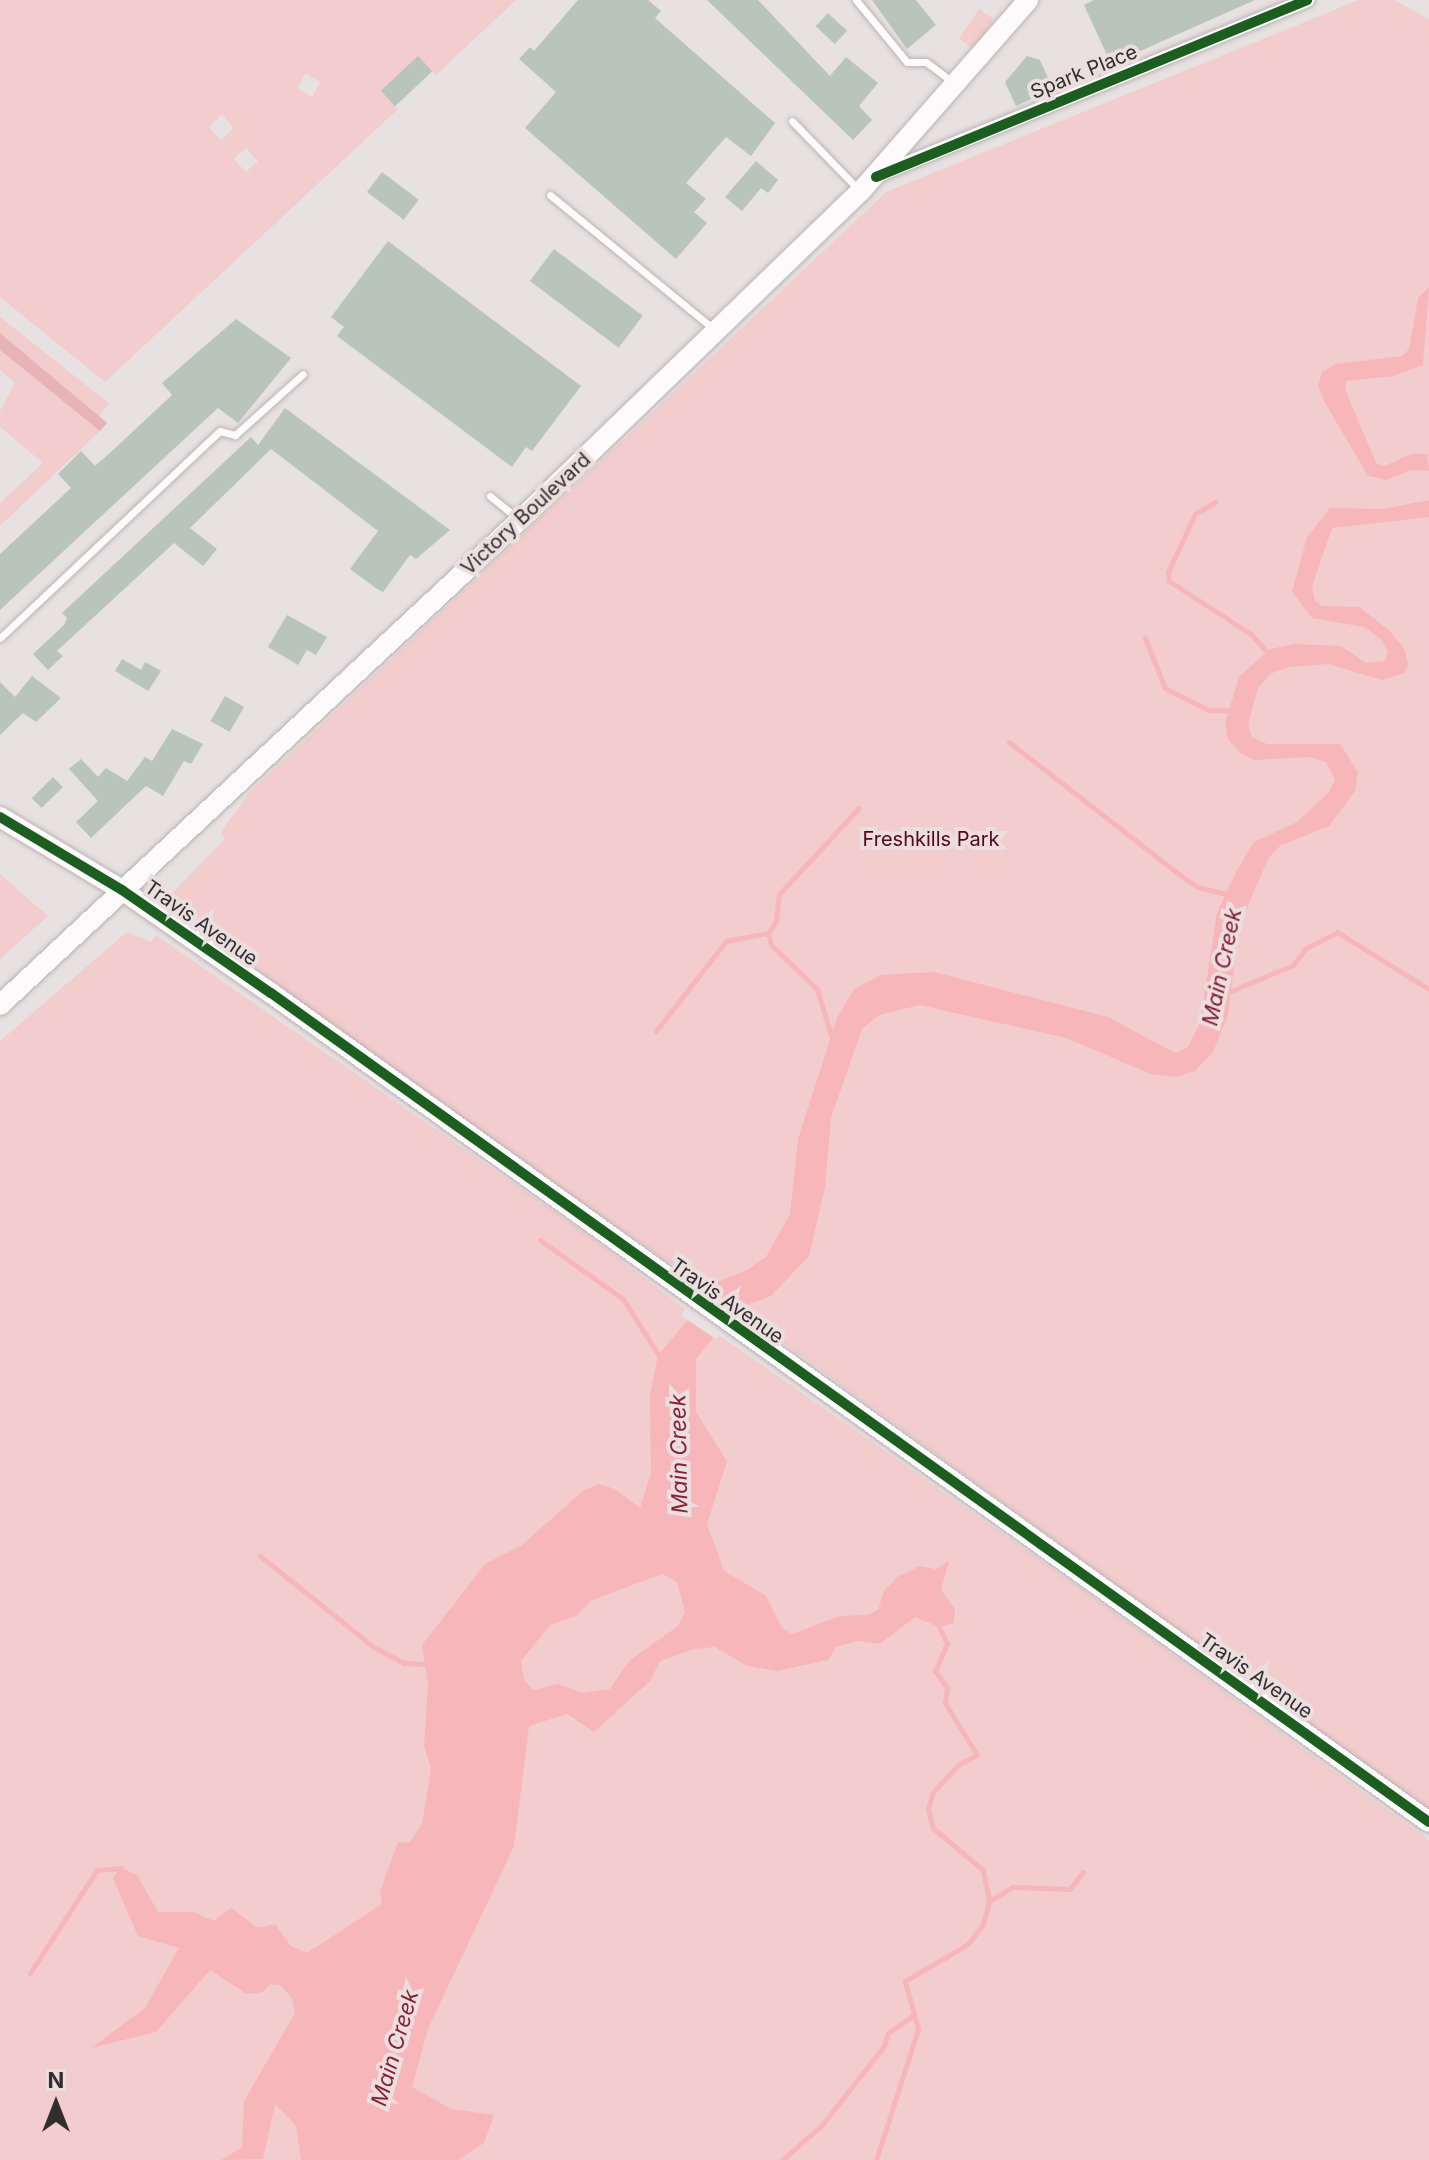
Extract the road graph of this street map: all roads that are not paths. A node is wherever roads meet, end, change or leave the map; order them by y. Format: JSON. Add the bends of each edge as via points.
{"nodes":[{"id":1,"x":856,"y":0,"type":"edge"},
{"id":2,"x":1028,"y":0,"type":"edge"},
{"id":3,"x":1307,"y":0,"type":"edge"},
{"id":4,"x":956,"y":84,"type":"junction"},
{"id":5,"x":792,"y":121,"type":"dead end"},
{"id":6,"x":868,"y":184,"type":"junction"},
{"id":7,"x":550,"y":195,"type":"dead end"},
{"id":8,"x":717,"y":332,"type":"junction"},
{"id":9,"x":303,"y":374,"type":"dead end"},
{"id":10,"x":490,"y":496,"type":"dead end"},
{"id":11,"x":520,"y":520,"type":"junction"},
{"id":12,"x":0,"y":638,"type":"edge"},
{"id":13,"x":0,"y":817,"type":"edge"},
{"id":14,"x":122,"y":890,"type":"junction"},
{"id":15,"x":0,"y":1005,"type":"edge"},
{"id":16,"x":1429,"y":1822,"type":"edge"}],
"edges":[{"from":1,"to":4,"type":"lane","via":[[907,62],[926,62]]},
{"from":2,"to":4,"type":"street","name":"Victory Boulevard"},
{"from":3,"to":6,"type":"street","name":"Spark Place"},
{"from":4,"to":6,"type":"street","name":"Victory Boulevard"},
{"from":5,"to":6,"type":"lane"},
{"from":6,"to":8,"type":"street","name":"Victory Boulevard"},
{"from":7,"to":8,"type":"lane"},
{"from":8,"to":11,"type":"street","name":"Victory Boulevard"},
{"from":9,"to":12,"type":"lane","via":[[235,435],[220,431]]},
{"from":10,"to":11,"type":"lane"},
{"from":11,"to":14,"type":"street","name":"Victory Boulevard"},
{"from":13,"to":14,"type":"street","name":"Travis Avenue"},
{"from":14,"to":15,"type":"street","name":"Victory Boulevard"},
{"from":14,"to":16,"type":"street","name":"Travis Avenue"}]}
